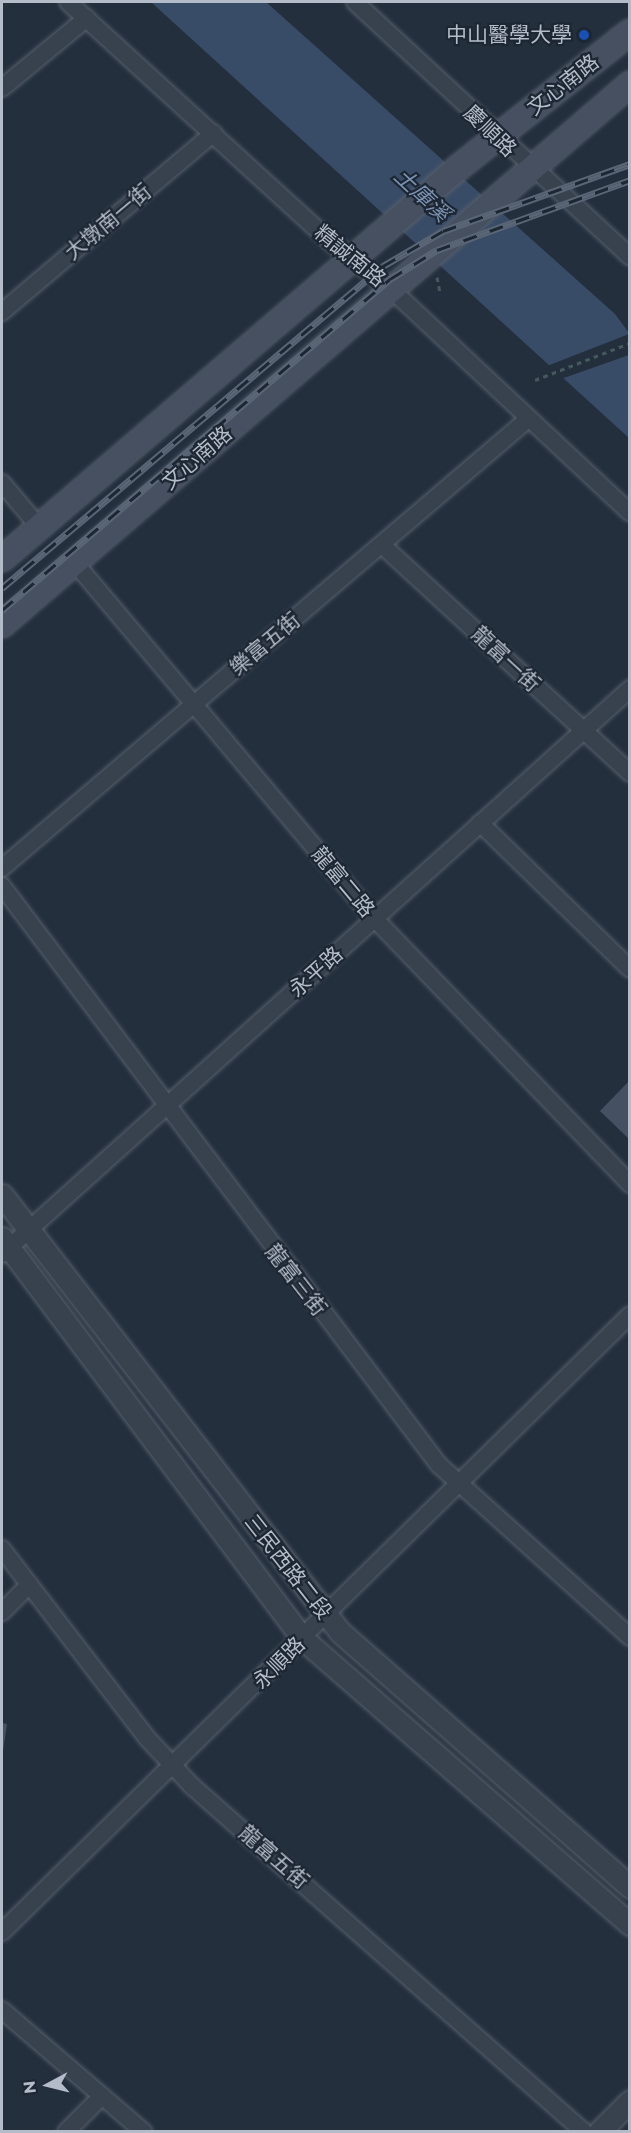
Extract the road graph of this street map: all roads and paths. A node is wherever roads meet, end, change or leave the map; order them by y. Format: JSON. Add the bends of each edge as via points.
{"nodes":[{"id":1,"x":68,"y":2,"type":"edge"},
{"id":2,"x":355,"y":2,"type":"edge"},
{"id":3,"x":87,"y":18,"type":"junction"},
{"id":4,"x":630,"y":32,"type":"edge"},
{"id":5,"x":630,"y":84,"type":"edge"},
{"id":6,"x":2,"y":88,"type":"edge"},
{"id":7,"x":214,"y":133,"type":"junction"},
{"id":8,"x":496,"y":138,"type":"junction"},
{"id":9,"x":530,"y":169,"type":"junction"},
{"id":10,"x":354,"y":256,"type":"junction"},
{"id":11,"x":630,"y":257,"type":"edge"},
{"id":12,"x":437,"y":277,"type":"dead end"},
{"id":13,"x":392,"y":290,"type":"junction"},
{"id":14,"x":440,"y":292,"type":"dead end"},
{"id":15,"x":2,"y":312,"type":"edge"},
{"id":16,"x":630,"y":343,"type":"edge"},
{"id":17,"x":535,"y":380,"type":"dead end"},
{"id":18,"x":528,"y":419,"type":"junction"},
{"id":19,"x":2,"y":483,"type":"edge"},
{"id":20,"x":630,"y":513,"type":"edge"},
{"id":21,"x":39,"y":527,"type":"junction"},
{"id":22,"x":382,"y":545,"type":"junction"},
{"id":23,"x":2,"y":559,"type":"edge"},
{"id":24,"x":75,"y":563,"type":"junction"},
{"id":25,"x":2,"y":625,"type":"edge"},
{"id":26,"x":630,"y":689,"type":"edge"},
{"id":27,"x":194,"y":705,"type":"junction"},
{"id":28,"x":583,"y":730,"type":"junction"},
{"id":29,"x":630,"y":773,"type":"edge"},
{"id":30,"x":480,"y":823,"type":"junction"},
{"id":31,"x":2,"y":868,"type":"edge"},
{"id":32,"x":2,"y":886,"type":"edge"},
{"id":33,"x":375,"y":919,"type":"junction"},
{"id":34,"x":630,"y":969,"type":"edge"},
{"id":35,"x":166,"y":1108,"type":"junction"},
{"id":36,"x":630,"y":1184,"type":"edge"},
{"id":37,"x":2,"y":1195,"type":"edge"},
{"id":38,"x":29,"y":1231,"type":"junction"},
{"id":39,"x":4,"y":1247,"type":"edge"},
{"id":40,"x":630,"y":1315,"type":"edge"},
{"id":41,"x":462,"y":1483,"type":"junction"},
{"id":42,"x":2,"y":1549,"type":"edge"},
{"id":43,"x":29,"y":1585,"type":"junction"},
{"id":44,"x":2,"y":1612,"type":"edge"},
{"id":45,"x":326,"y":1617,"type":"junction"},
{"id":46,"x":630,"y":1637,"type":"edge"},
{"id":47,"x":303,"y":1640,"type":"junction"},
{"id":48,"x":174,"y":1766,"type":"junction"},
{"id":49,"x":630,"y":1887,"type":"edge"},
{"id":50,"x":630,"y":1924,"type":"edge"},
{"id":51,"x":2,"y":1932,"type":"edge"},
{"id":52,"x":2,"y":2010,"type":"edge"},
{"id":53,"x":102,"y":2096,"type":"junction"},
{"id":54,"x":630,"y":2101,"type":"edge"},
{"id":55,"x":66,"y":2132,"type":"edge"},
{"id":56,"x":144,"y":2132,"type":"edge"},
{"id":57,"x":584,"y":2132,"type":"edge"},
{"id":58,"x":599,"y":2132,"type":"edge"}],
"edges":[{"from":1,"to":3,"type":"street","name":"精誠南路"},
{"from":2,"to":8,"type":"street","name":"慶順路"},
{"from":3,"to":6,"type":"street"},
{"from":3,"to":7,"type":"street","name":"精誠南路"},
{"from":4,"to":8,"type":"main road","name":"文心南路"},
{"from":5,"to":9,"type":"main road","name":"文心南路"},
{"from":7,"to":10,"type":"street","name":"精誠南路","via":[[332,243]]},
{"from":7,"to":15,"type":"street","name":"大墩南一街"},
{"from":8,"to":9,"type":"street","name":"慶順路"},
{"from":8,"to":10,"type":"main road","name":"文心南路"},
{"from":9,"to":11,"type":"street","name":"慶順路"},
{"from":9,"to":13,"type":"main road","name":"文心南路"},
{"from":10,"to":13,"type":"street","name":"精誠南路"},
{"from":10,"to":21,"type":"main road"},
{"from":12,"to":14,"type":"path"},
{"from":13,"to":18,"type":"street","name":"精誠南路"},
{"from":13,"to":24,"type":"main road","name":"文心南路"},
{"from":16,"to":17,"type":"path"},
{"from":18,"to":20,"type":"street","name":"精誠南路"},
{"from":18,"to":22,"type":"street","name":"樂富五街"},
{"from":19,"to":21,"type":"street"},
{"from":21,"to":23,"type":"main road"},
{"from":22,"to":27,"type":"street","name":"樂富五街"},
{"from":22,"to":28,"type":"street","name":"龍富一街"},
{"from":24,"to":25,"type":"main road","name":"文心南路"},
{"from":24,"to":27,"type":"street","name":"龍富二路"},
{"from":26,"to":28,"type":"street","name":"永平路"},
{"from":27,"to":31,"type":"street","name":"樂富五街"},
{"from":27,"to":33,"type":"street","name":"龍富二路"},
{"from":28,"to":29,"type":"street","name":"龍富一街"},
{"from":28,"to":30,"type":"street","name":"永平路"},
{"from":30,"to":33,"type":"street","name":"永平路"},
{"from":30,"to":34,"type":"street"},
{"from":32,"to":35,"type":"street","name":"龍富三街"},
{"from":33,"to":35,"type":"street","name":"永平路"},
{"from":33,"to":36,"type":"street","name":"龍富二路"},
{"from":35,"to":38,"type":"street","name":"永平路"},
{"from":35,"to":41,"type":"street","name":"龍富三街","via":[[439,1465]]},
{"from":37,"to":38,"type":"street","name":"三民西路二段"},
{"from":38,"to":39,"type":"street","name":"永平路"},
{"from":38,"to":45,"type":"street","name":"三民西路二段"},
{"from":39,"to":47,"type":"street","name":"三民西路二段"},
{"from":40,"to":41,"type":"street","name":"永順路"},
{"from":41,"to":45,"type":"street","name":"永順路"},
{"from":41,"to":46,"type":"street","name":"龍富三街"},
{"from":42,"to":43,"type":"street","name":"龍富五街"},
{"from":43,"to":44,"type":"street"},
{"from":43,"to":48,"type":"street","name":"龍富五街"},
{"from":45,"to":47,"type":"street","name":"永順路"},
{"from":45,"to":49,"type":"street","name":"三民西路二段"},
{"from":47,"to":48,"type":"street","name":"永順路"},
{"from":47,"to":50,"type":"street","name":"三民西路二段"},
{"from":48,"to":51,"type":"street","name":"永順路"},
{"from":48,"to":57,"type":"street","name":"龍富五街"},
{"from":52,"to":53,"type":"street"},
{"from":53,"to":55,"type":"street"},
{"from":53,"to":56,"type":"street"},
{"from":54,"to":58,"type":"street"}]}
